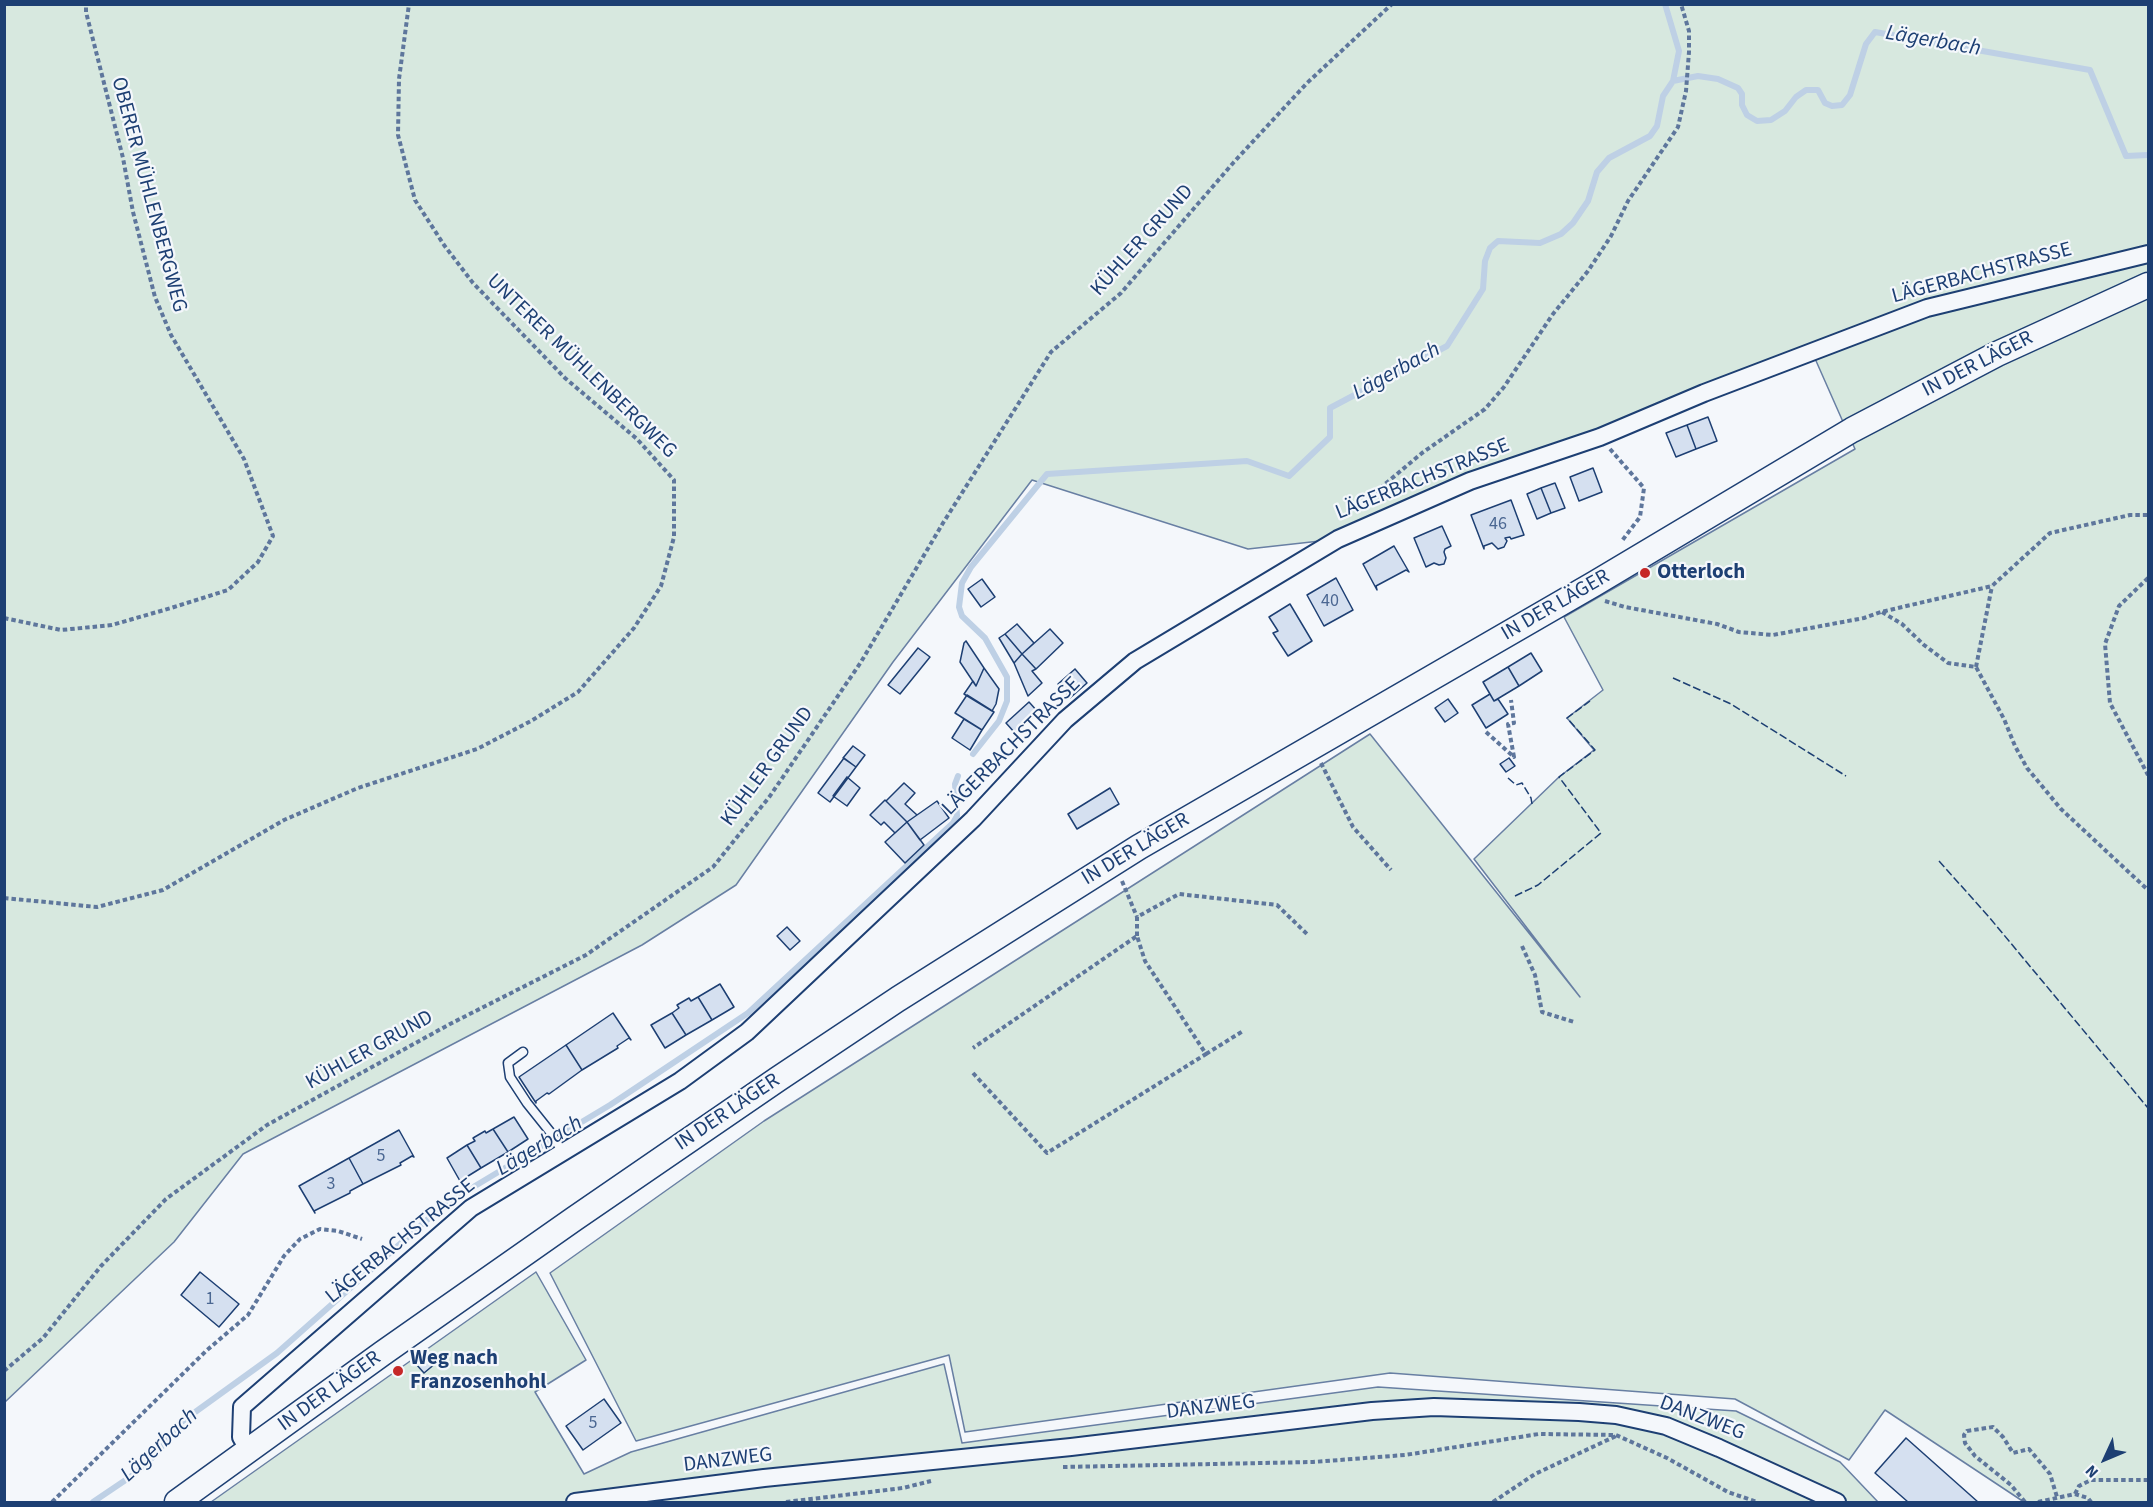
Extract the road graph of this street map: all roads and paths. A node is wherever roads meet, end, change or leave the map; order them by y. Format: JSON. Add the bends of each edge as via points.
{"nodes":[{"id":1,"x":86,"y":4,"type":"edge"},
{"id":2,"x":409,"y":4,"type":"edge"},
{"id":3,"x":1392,"y":4,"type":"edge"},
{"id":4,"x":1681,"y":4,"type":"edge"},
{"id":5,"x":2148,"y":254,"type":"edge"},
{"id":6,"x":2148,"y":285,"type":"edge"},
{"id":7,"x":1600,"y":437,"type":"junction"},
{"id":8,"x":1356,"y":512,"type":"dead end"},
{"id":9,"x":2148,"y":515,"type":"edge"},
{"id":10,"x":1615,"y":551,"type":"dead end"},
{"id":11,"x":2148,"y":578,"type":"edge"},
{"id":12,"x":1594,"y":584,"type":"junction"},
{"id":13,"x":1992,"y":586,"type":"junction"},
{"id":14,"x":1881,"y":612,"type":"junction"},
{"id":15,"x":4,"y":618,"type":"edge"},
{"id":16,"x":1976,"y":667,"type":"junction"},
{"id":17,"x":1511,"y":700,"type":"dead end"},
{"id":18,"x":1486,"y":732,"type":"dead end"},
{"id":19,"x":1312,"y":747,"type":"junction"},
{"id":20,"x":2148,"y":775,"type":"edge"},
{"id":21,"x":1114,"y":862,"type":"junction"},
{"id":22,"x":1391,"y":870,"type":"dead end"},
{"id":23,"x":2148,"y":890,"type":"edge"},
{"id":24,"x":4,"y":898,"type":"edge"},
{"id":25,"x":1137,"y":917,"type":"junction"},
{"id":26,"x":1308,"y":935,"type":"dead end"},
{"id":27,"x":1137,"y":936,"type":"junction"},
{"id":28,"x":1522,"y":946,"type":"dead end"},
{"id":29,"x":1574,"y":1022,"type":"dead end"},
{"id":30,"x":1244,"y":1031,"type":"dead end"},
{"id":31,"x":973,"y":1048,"type":"dead end"},
{"id":32,"x":523,"y":1052,"type":"dead end"},
{"id":33,"x":1206,"y":1054,"type":"junction"},
{"id":34,"x":973,"y":1073,"type":"dead end"},
{"id":35,"x":560,"y":1149,"type":"junction"},
{"id":36,"x":362,"y":1239,"type":"dead end"},
{"id":37,"x":4,"y":1371,"type":"edge"},
{"id":38,"x":1616,"y":1435,"type":"junction"},
{"id":39,"x":249,"y":1451,"type":"junction"},
{"id":40,"x":1061,"y":1467,"type":"dead end"},
{"id":41,"x":940,"y":1479,"type":"dead end"},
{"id":42,"x":2148,"y":1480,"type":"edge"},
{"id":43,"x":2074,"y":1494,"type":"junction"},
{"id":44,"x":2057,"y":1497,"type":"junction"},
{"id":45,"x":52,"y":1503,"type":"edge"},
{"id":46,"x":177,"y":1503,"type":"edge"},
{"id":47,"x":575,"y":1503,"type":"edge"},
{"id":48,"x":786,"y":1503,"type":"edge"},
{"id":49,"x":1493,"y":1503,"type":"edge"},
{"id":50,"x":1757,"y":1503,"type":"edge"},
{"id":51,"x":1837,"y":1503,"type":"edge"},
{"id":52,"x":2025,"y":1503,"type":"edge"},
{"id":53,"x":2038,"y":1503,"type":"edge"},
{"id":54,"x":2091,"y":1503,"type":"edge"}],
"edges":[{"from":1,"to":15,"type":"path","name":"OBERER MÜHLENBERGWEG","via":[[132,212],[156,297],[171,335],[244,459],[273,536],[258,562],[228,590],[171,608],[112,624],[61,630]]},
{"from":2,"to":24,"type":"path","name":"UNTERER MÜHLENBERGWEG","via":[[399,79],[398,135],[415,200],[473,283],[565,378],[637,439],[674,480],[674,537],[661,586],[634,628],[578,692],[477,749],[358,788],[284,820],[162,890],[97,908]]},
{"from":3,"to":37,"type":"path","name":"KÜHLER GRUND","via":[[1307,83],[1121,292],[1051,352],[861,662],[770,796],[712,867],[586,955],[450,1024],[267,1125],[166,1199],[101,1266],[43,1338]]},
{"from":4,"to":8,"type":"path","via":[[1689,31],[1689,67],[1678,127],[1628,201],[1611,236],[1485,409],[1422,453]]},
{"from":5,"to":7,"type":"street","name":"LÄGERBACHSTRASSE","via":[[1927,308]]},
{"from":6,"to":12,"type":"main road","name":"IN DER LÄGER","via":[[1997,354],[1852,430]]},
{"from":7,"to":10,"type":"path","via":[[1644,488],[1640,517]]},
{"from":7,"to":35,"type":"street","name":"LÄGERBACHSTRASSE","via":[[1470,481],[1338,539],[1136,661],[1065,720],[973,819],[747,1032],[680,1081]]},
{"from":9,"to":13,"type":"path","via":[[2130,515],[2050,533]]},
{"from":11,"to":20,"type":"path","via":[[2120,606],[2105,644],[2110,703]]},
{"from":12,"to":14,"type":"path","via":[[1605,602],[1717,624],[1739,632],[1773,635]]},
{"from":12,"to":19,"type":"main road","name":"IN DER LÄGER"},
{"from":13,"to":14,"type":"path"},
{"from":13,"to":16,"type":"path"},
{"from":14,"to":16,"type":"path","via":[[1902,624],[1948,663]]},
{"from":16,"to":23,"type":"path","via":[[2027,768],[2061,809]]},
{"from":17,"to":18,"type":"path","via":[[1514,723],[1508,724],[1514,757]]},
{"from":19,"to":21,"type":"main road","name":"IN DER LÄGER"},
{"from":19,"to":22,"type":"path","via":[[1353,827]]},
{"from":21,"to":25,"type":"path"},
{"from":21,"to":39,"type":"main road","name":"IN DER LÄGER","via":[[778,1079],[383,1353]]},
{"from":25,"to":26,"type":"path","via":[[1179,894],[1277,905]]},
{"from":25,"to":27,"type":"path"},
{"from":27,"to":31,"type":"path"},
{"from":27,"to":33,"type":"path","via":[[1145,961]]},
{"from":28,"to":29,"type":"path","via":[[1535,975],[1542,1012]]},
{"from":30,"to":33,"type":"path"},
{"from":32,"to":35,"type":"lane","via":[[508,1063],[510,1077]]},
{"from":33,"to":34,"type":"path","via":[[1047,1153]]},
{"from":35,"to":39,"type":"street","name":"LÄGERBACHSTRASSE","via":[[471,1208],[242,1407],[241,1437]]},
{"from":36,"to":45,"type":"path","name":"LÄGERBACHSTRASSE","via":[[320,1229],[300,1239],[248,1315],[206,1351]]},
{"from":38,"to":40,"type":"path","via":[[1539,1434],[1406,1455],[1313,1462]]},
{"from":38,"to":49,"type":"path","via":[[1535,1474]]},
{"from":38,"to":50,"type":"path"},
{"from":39,"to":46,"type":"main road","name":"IN DER LÄGER"},
{"from":41,"to":48,"type":"path","via":[[903,1488]]},
{"from":42,"to":43,"type":"path","via":[[2091,1480]]},
{"from":43,"to":44,"type":"path"},
{"from":43,"to":54,"type":"path","via":[[2088,1498]]},
{"from":44,"to":52,"type":"path","via":[[2050,1474],[2029,1449],[2013,1453],[1993,1427],[1967,1431],[1965,1443],[1975,1456],[2011,1485]]},
{"from":44,"to":53,"type":"path"},
{"from":47,"to":51,"type":"street","name":"DANZWEG","via":[[764,1478],[1434,1407],[1616,1415],[1666,1426]]}]}
